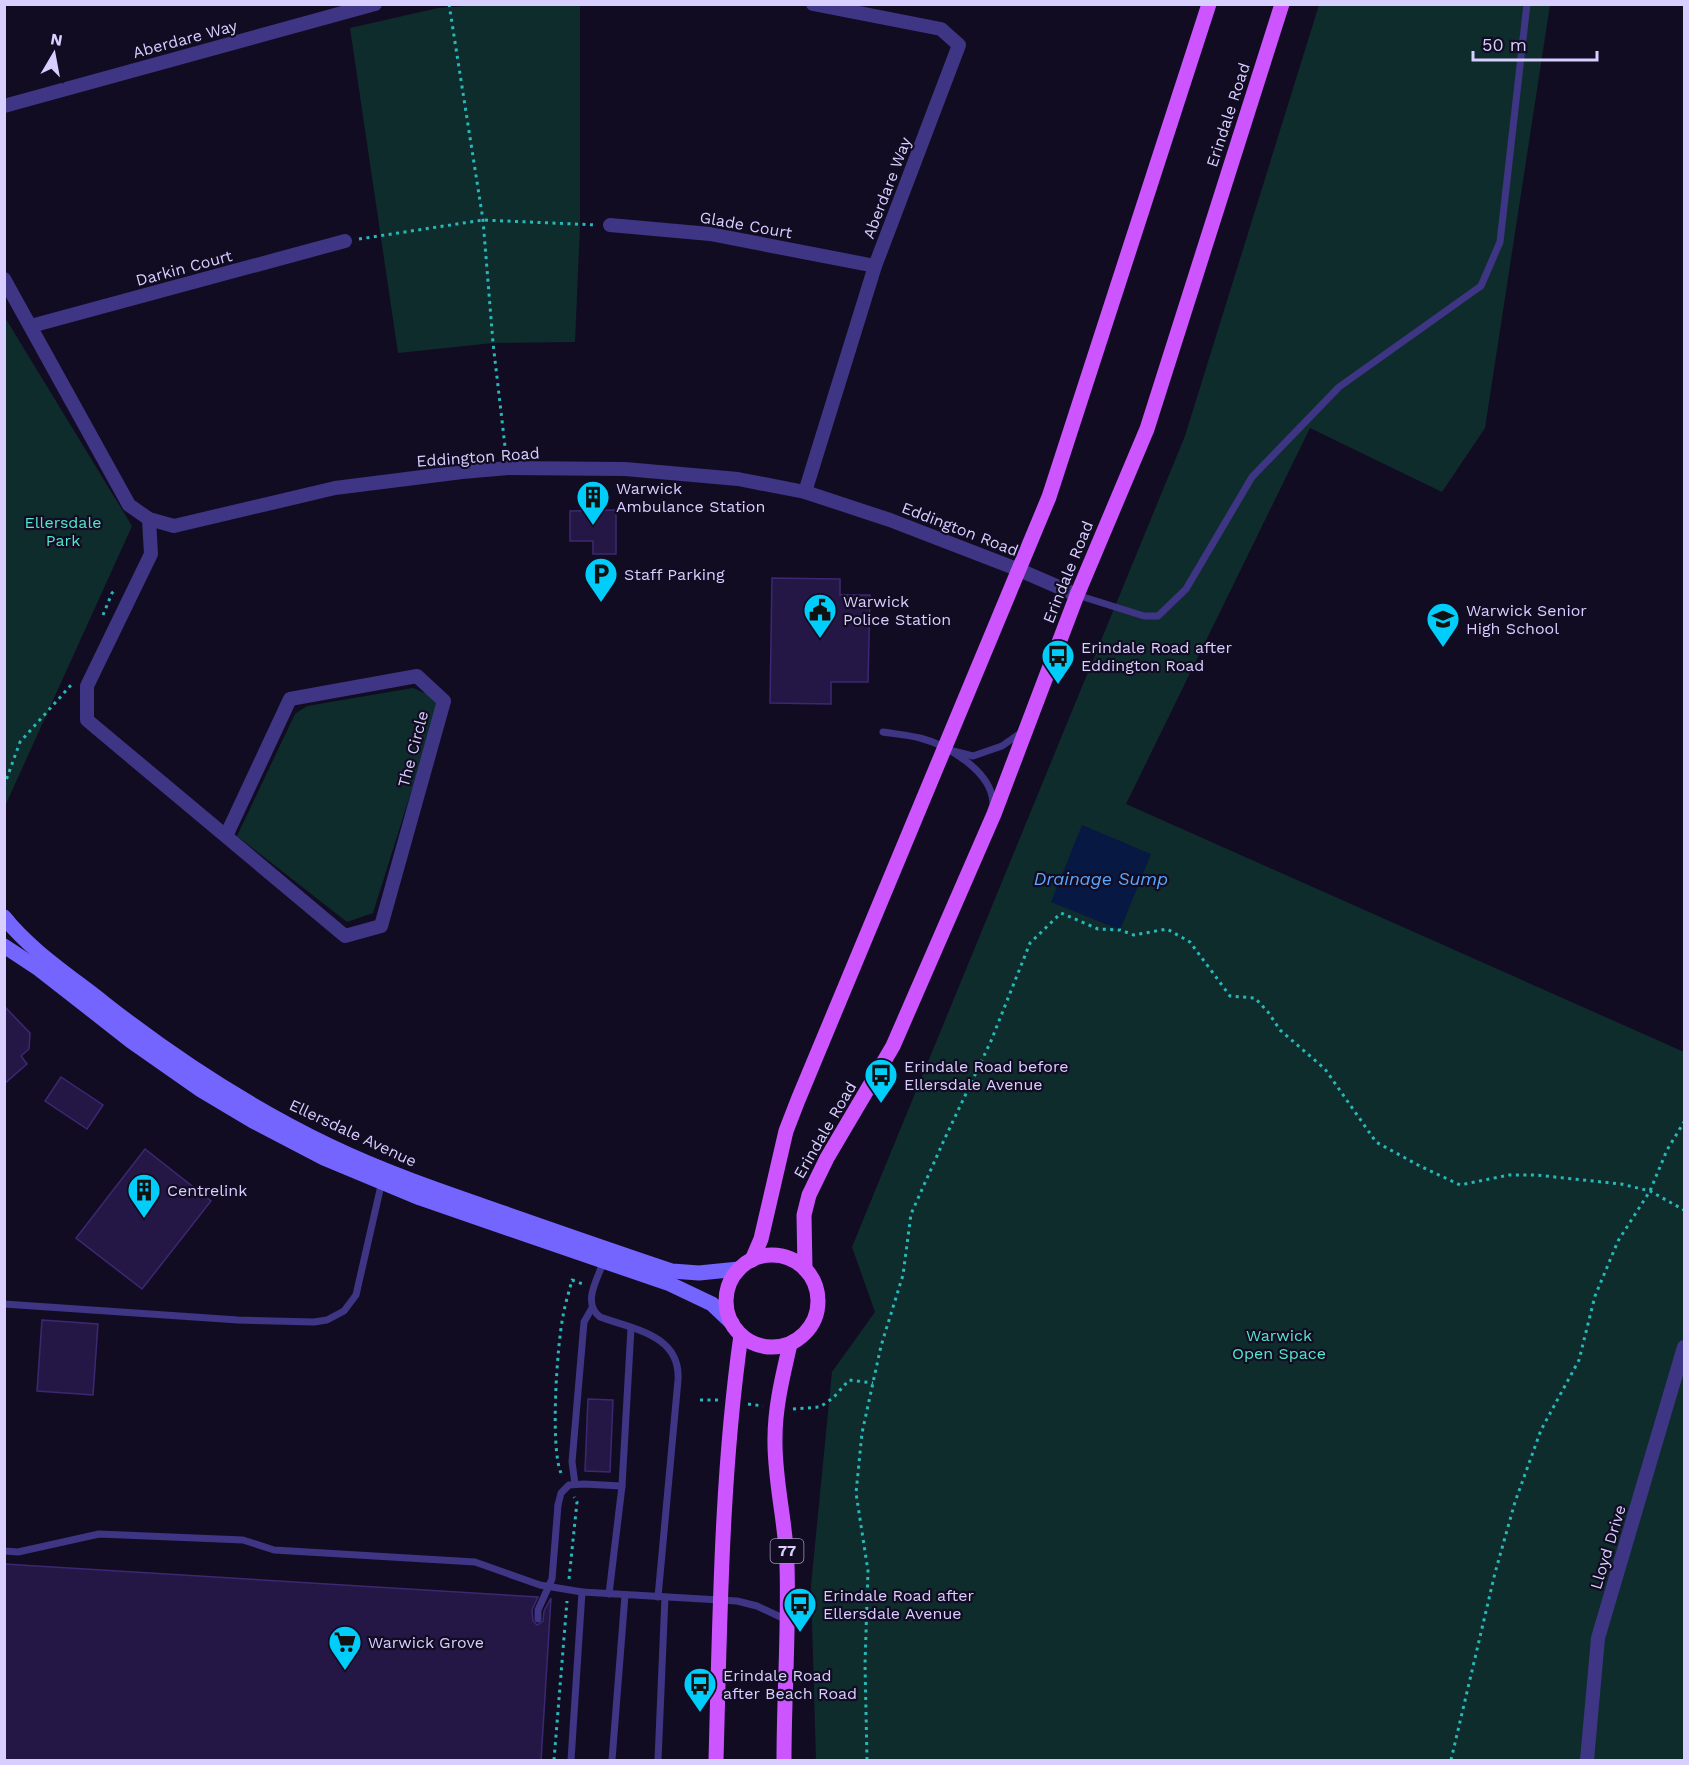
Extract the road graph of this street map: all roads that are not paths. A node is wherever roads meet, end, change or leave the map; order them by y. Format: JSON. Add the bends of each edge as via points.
{"nodes":[{"id":1,"x":375,"y":4,"type":"edge"},
{"id":2,"x":813,"y":4,"type":"edge"},
{"id":3,"x":1209,"y":4,"type":"edge"},
{"id":4,"x":1282,"y":4,"type":"edge"},
{"id":5,"x":1527,"y":4,"type":"edge"},
{"id":6,"x":4,"y":106,"type":"edge"},
{"id":7,"x":610,"y":225,"type":"road end"},
{"id":8,"x":345,"y":241,"type":"road end"},
{"id":9,"x":875,"y":266,"type":"junction"},
{"id":10,"x":4,"y":279,"type":"edge"},
{"id":11,"x":31,"y":326,"type":"junction"},
{"id":12,"x":805,"y":492,"type":"junction"},
{"id":13,"x":150,"y":519,"type":"junction"},
{"id":14,"x":1017,"y":569,"type":"junction"},
{"id":15,"x":1077,"y":595,"type":"junction"},
{"id":16,"x":1026,"y":730,"type":"junction"},
{"id":17,"x":883,"y":732,"type":"dead end"},
{"id":18,"x":944,"y":749,"type":"junction"},
{"id":19,"x":994,"y":813,"type":"junction"},
{"id":20,"x":226,"y":836,"type":"junction"},
{"id":21,"x":4,"y":916,"type":"edge"},
{"id":22,"x":4,"y":946,"type":"edge"},
{"id":23,"x":383,"y":1177,"type":"junction"},
{"id":24,"x":752,"y":1260,"type":"junction"},
{"id":25,"x":603,"y":1263,"type":"junction"},
{"id":26,"x":739,"y":1269,"type":"junction"},
{"id":27,"x":805,"y":1269,"type":"junction"},
{"id":28,"x":4,"y":1304,"type":"edge"},
{"id":29,"x":592,"y":1308,"type":"junction"},
{"id":30,"x":732,"y":1323,"type":"junction"},
{"id":31,"x":631,"y":1328,"type":"junction"},
{"id":32,"x":741,"y":1335,"type":"junction"},
{"id":33,"x":790,"y":1344,"type":"junction"},
{"id":34,"x":1684,"y":1347,"type":"edge"},
{"id":35,"x":572,"y":1485,"type":"junction"},
{"id":36,"x":621,"y":1486,"type":"junction"},
{"id":37,"x":4,"y":1551,"type":"edge"},
{"id":38,"x":582,"y":1592,"type":"junction"},
{"id":39,"x":609,"y":1594,"type":"junction"},
{"id":40,"x":625,"y":1595,"type":"junction"},
{"id":41,"x":662,"y":1597,"type":"junction"},
{"id":42,"x":721,"y":1600,"type":"junction"},
{"id":43,"x":538,"y":1619,"type":"dead end"},
{"id":44,"x":787,"y":1620,"type":"junction"},
{"id":45,"x":571,"y":1761,"type":"edge"},
{"id":46,"x":612,"y":1761,"type":"edge"},
{"id":47,"x":658,"y":1761,"type":"edge"},
{"id":48,"x":716,"y":1761,"type":"edge"},
{"id":49,"x":784,"y":1761,"type":"edge"},
{"id":50,"x":1587,"y":1761,"type":"edge"}],
"edges":[{"from":1,"to":6,"type":"street","name":"Aberdare Way"},
{"from":2,"to":9,"type":"street","name":"Aberdare Way","via":[[941,29],[959,45]]},
{"from":3,"to":14,"type":"main road","name":"Erindale Road","via":[[1049,497]]},
{"from":4,"to":15,"type":"main road","name":"Erindale Road","via":[[1147,429]]},
{"from":5,"to":15,"type":"lane","via":[[1500,242],[1481,286],[1339,387],[1252,477],[1186,589],[1158,616],[1144,616]]},
{"from":7,"to":9,"type":"street","name":"Glade Court","via":[[710,234]]},
{"from":8,"to":11,"type":"street","name":"Darkin Court"},
{"from":9,"to":12,"type":"street","name":"Aberdare Way"},
{"from":10,"to":11,"type":"street","name":"Eddington Road"},
{"from":11,"to":13,"type":"street","name":"Eddington Road","via":[[129,505]]},
{"from":12,"to":13,"type":"street","name":"Eddington Road","via":[[738,479],[625,469],[508,468],[335,488],[174,526]]},
{"from":12,"to":14,"type":"street","name":"Eddington Road"},
{"from":13,"to":20,"type":"street","name":"The Circle","via":[[151,554],[87,686],[87,720]]},
{"from":14,"to":15,"type":"street","name":"Eddington Road"},
{"from":14,"to":18,"type":"main road","name":"Erindale Road"},
{"from":15,"to":16,"type":"main road","name":"Erindale Road"},
{"from":16,"to":18,"type":"lane","via":[[1002,746],[973,756]]},
{"from":16,"to":19,"type":"main road","name":"Erindale Road"},
{"from":17,"to":18,"type":"lane","via":[[922,739]]},
{"from":18,"to":19,"type":"lane","via":[[984,777],[993,795]]},
{"from":18,"to":24,"type":"main road","name":"Erindale Road","via":[[786,1131],[761,1239]]},
{"from":19,"to":27,"type":"main road","name":"Erindale Road","via":[[893,1046],[809,1195],[804,1215]]},
{"from":20,"to":20,"type":"street","name":"The Circle","via":[[345,936],[381,926],[444,701],[417,676],[290,699]]},
{"from":21,"to":23,"type":"street","name":"Ellersdale Avenue","via":[[16,932],[48,959],[208,1078]]},
{"from":22,"to":23,"type":"street","name":"Ellersdale Avenue","via":[[201,1090],[324,1158]]},
{"from":23,"to":25,"type":"street","name":"Ellersdale Avenue"},
{"from":23,"to":26,"type":"street","name":"Ellersdale Avenue","via":[[672,1271],[699,1274]]},
{"from":23,"to":28,"type":"lane","via":[[356,1295],[344,1311],[327,1320],[238,1320]]},
{"from":24,"to":26,"type":"main road"},
{"from":24,"to":27,"type":"main road","via":[[780,1256]]},
{"from":25,"to":29,"type":"lane","via":[[594,1287]]},
{"from":25,"to":30,"type":"street","name":"Ellersdale Avenue","via":[[697,1296]]},
{"from":26,"to":30,"type":"main road","via":[[727,1295]]},
{"from":27,"to":33,"type":"main road","name":"Erindale Road","via":[[818,1295],[817,1310],[812,1324]]},
{"from":29,"to":31,"type":"lane","via":[[600,1317]]},
{"from":29,"to":35,"type":"lane","via":[[584,1322]]},
{"from":30,"to":32,"type":"main road"},
{"from":31,"to":36,"type":"lane"},
{"from":31,"to":41,"type":"lane","via":[[666,1344],[678,1371]]},
{"from":32,"to":33,"type":"main road","via":[[756,1344]]},
{"from":32,"to":42,"type":"main road","via":[[725,1492]]},
{"from":33,"to":44,"type":"main road","number":"77","via":[[777,1407],[775,1439],[787,1544]]},
{"from":34,"to":50,"type":"street","name":"Lloyd Drive","via":[[1598,1638]]},
{"from":35,"to":36,"type":"lane"},
{"from":35,"to":43,"type":"lane","bridge":true,"via":[[561,1493],[552,1579]]},
{"from":36,"to":39,"type":"lane"},
{"from":37,"to":38,"type":"lane","via":[[18,1552],[99,1534],[243,1540],[274,1550],[475,1562],[540,1585]]},
{"from":38,"to":39,"type":"lane"},
{"from":38,"to":45,"type":"lane"},
{"from":39,"to":40,"type":"lane"},
{"from":40,"to":41,"type":"lane"},
{"from":40,"to":46,"type":"lane"},
{"from":41,"to":42,"type":"lane"},
{"from":41,"to":47,"type":"lane"},
{"from":42,"to":44,"type":"lane","via":[[757,1606]]},
{"from":42,"to":48,"type":"main road"},
{"from":44,"to":49,"type":"main road","number":"77"}]}
